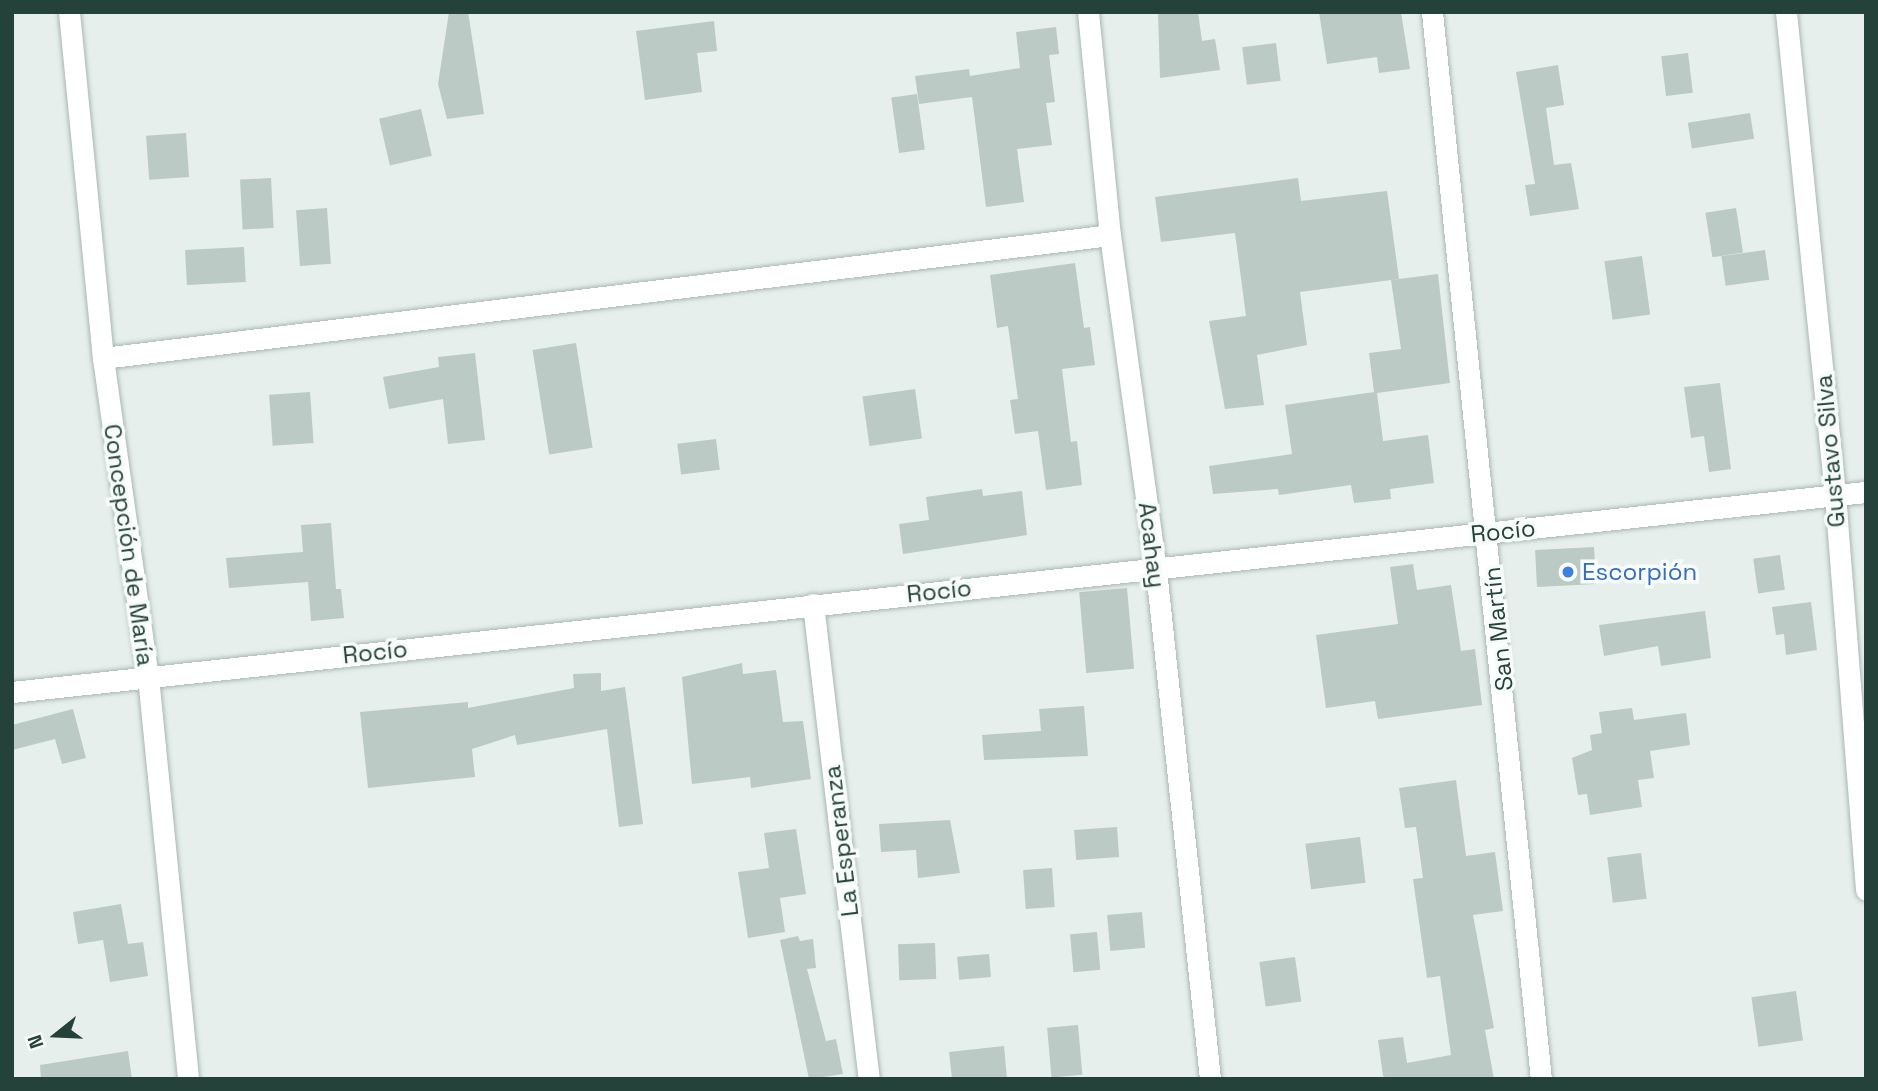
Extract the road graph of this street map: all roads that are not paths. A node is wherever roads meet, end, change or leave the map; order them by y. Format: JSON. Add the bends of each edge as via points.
{"nodes":[{"id":1,"x":69,"y":12,"type":"edge"},
{"id":2,"x":1088,"y":12,"type":"edge"},
{"id":3,"x":1432,"y":12,"type":"edge"},
{"id":4,"x":1786,"y":12,"type":"edge"},
{"id":5,"x":1110,"y":234,"type":"junction"},
{"id":6,"x":103,"y":358,"type":"junction"},
{"id":7,"x":1866,"y":492,"type":"edge"},
{"id":8,"x":1835,"y":495,"type":"junction"},
{"id":9,"x":1488,"y":533,"type":"junction"},
{"id":10,"x":1156,"y":570,"type":"junction"},
{"id":11,"x":813,"y":604,"type":"junction"},
{"id":12,"x":148,"y":677,"type":"junction"},
{"id":13,"x":12,"y":692,"type":"edge"},
{"id":14,"x":1866,"y":890,"type":"edge"},
{"id":15,"x":188,"y":1079,"type":"edge"},
{"id":16,"x":869,"y":1079,"type":"edge"},
{"id":17,"x":1210,"y":1079,"type":"edge"},
{"id":18,"x":1541,"y":1079,"type":"edge"}],
"edges":[{"from":1,"to":6,"type":"street","name":"Concepción de María"},
{"from":2,"to":5,"type":"street","name":"Acahay"},
{"from":3,"to":9,"type":"street","name":"San Martín"},
{"from":4,"to":8,"type":"street","name":"Gustavo Silva"},
{"from":5,"to":6,"type":"street"},
{"from":5,"to":10,"type":"street","name":"Acahay"},
{"from":6,"to":12,"type":"street","name":"Concepción de María"},
{"from":7,"to":8,"type":"street","name":"Rocío"},
{"from":8,"to":9,"type":"street","name":"Rocío"},
{"from":8,"to":14,"type":"street","name":"Gustavo Silva"},
{"from":9,"to":10,"type":"street","name":"Rocío"},
{"from":9,"to":18,"type":"street","name":"San Martín"},
{"from":10,"to":11,"type":"street","name":"Rocío"},
{"from":10,"to":17,"type":"street","name":"Acahay"},
{"from":11,"to":12,"type":"street","name":"Rocío"},
{"from":11,"to":16,"type":"street","name":"La Esperanza"},
{"from":12,"to":13,"type":"street","name":"Rocío"},
{"from":12,"to":15,"type":"street","name":"Concepción de María"}]}
